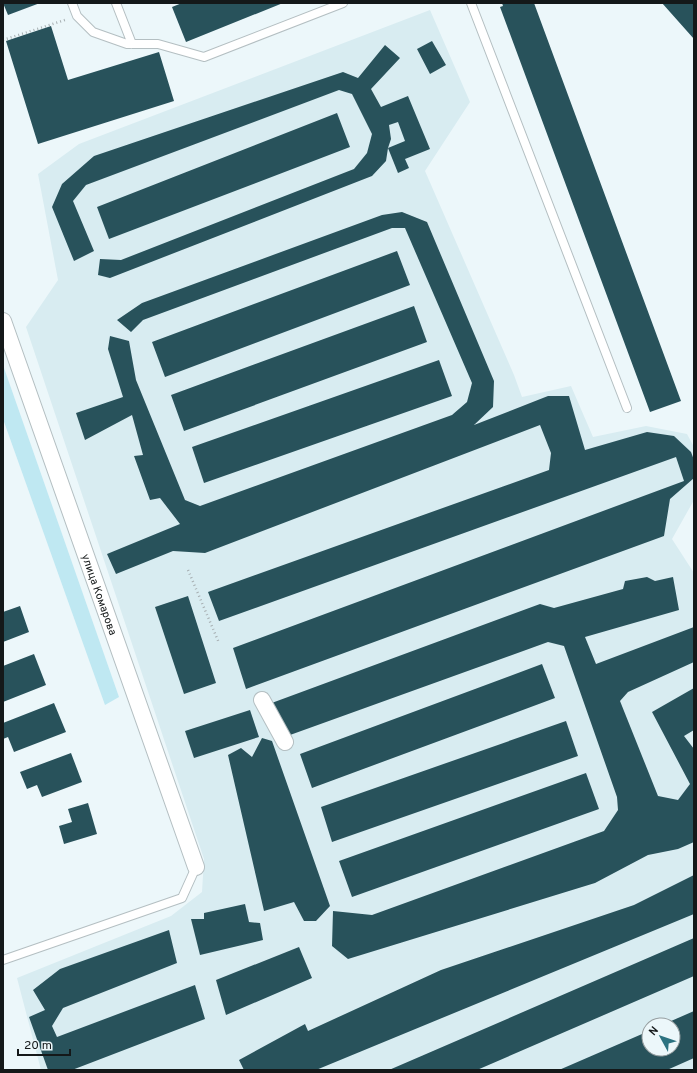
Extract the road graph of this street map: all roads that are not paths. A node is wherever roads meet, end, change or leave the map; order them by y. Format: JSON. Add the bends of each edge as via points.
{"nodes":[{"id":1,"x":72,"y":3,"type":"edge"},
{"id":2,"x":116,"y":3,"type":"edge"},
{"id":3,"x":343,"y":3,"type":"edge"},
{"id":4,"x":472,"y":3,"type":"edge"},
{"id":5,"x":132,"y":44,"type":"junction"},
{"id":6,"x":3,"y":321,"type":"edge"},
{"id":7,"x":627,"y":408,"type":"dead end"},
{"id":8,"x":262,"y":700,"type":"dead end"},
{"id":9,"x":285,"y":742,"type":"dead end"},
{"id":10,"x":196,"y":867,"type":"joint"},
{"id":11,"x":3,"y":960,"type":"edge"}],
"edges":[{"from":1,"to":5,"type":"lane","via":[[77,16],[93,32]]},
{"from":2,"to":5,"type":"lane"},
{"from":3,"to":5,"type":"lane","via":[[204,57],[158,44]]},
{"from":4,"to":7,"type":"lane"},
{"from":6,"to":10,"type":"street","name":"улица Комарова"},
{"from":8,"to":9,"type":"street"},
{"from":10,"to":11,"type":"lane","via":[[182,898]]}]}
